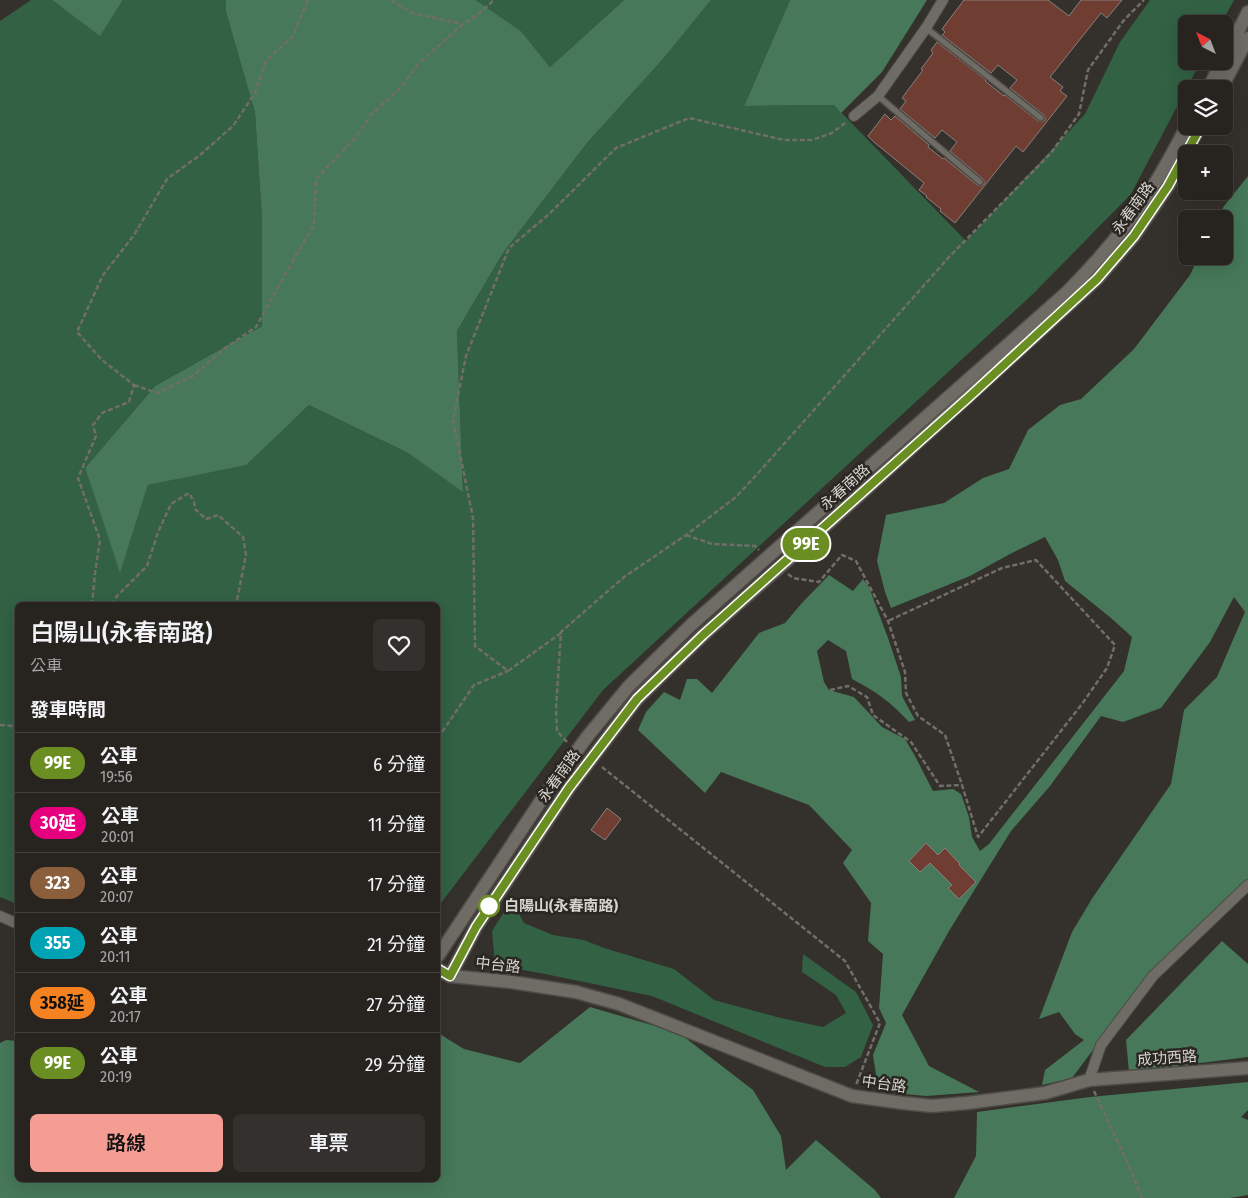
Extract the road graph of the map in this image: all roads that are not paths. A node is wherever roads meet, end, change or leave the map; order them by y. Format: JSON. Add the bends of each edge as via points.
{"nodes":[{"id":1,"x":943,"y":0,"type":"edge"},
{"id":2,"x":1248,"y":12,"type":"edge"},
{"id":3,"x":926,"y":28,"type":"junction"},
{"id":4,"x":1248,"y":38,"type":"edge"},
{"id":5,"x":1233,"y":41,"type":"edge"},
{"id":6,"x":1226,"y":80,"type":"edge"},
{"id":7,"x":878,"y":96,"type":"junction"},
{"id":8,"x":854,"y":116,"type":"road end"},
{"id":9,"x":1041,"y":118,"type":"dead end"},
{"id":10,"x":1183,"y":135,"type":"edge"},
{"id":11,"x":1194,"y":135,"type":"edge"},
{"id":12,"x":980,"y":182,"type":"dead end"},
{"id":13,"x":1163,"y":183,"type":"junction"},
{"id":14,"x":1093,"y":274,"type":"junction"},
{"id":15,"x":1248,"y":885,"type":"edge"},
{"id":16,"x":0,"y":916,"type":"edge"},
{"id":17,"x":15,"y":923,"type":"edge"},
{"id":18,"x":440,"y":953,"type":"edge"},
{"id":19,"x":440,"y":970,"type":"edge"},
{"id":20,"x":450,"y":976,"type":"junction"},
{"id":21,"x":1248,"y":1068,"type":"edge"},
{"id":22,"x":1089,"y":1080,"type":"junction"}],
"edges":[{"from":1,"to":3,"type":"street"},
{"from":2,"to":5,"type":"street"},
{"from":3,"to":7,"type":"street"},
{"from":3,"to":9,"type":"lane"},
{"from":4,"to":6,"type":"street"},
{"from":7,"to":8,"type":"street"},
{"from":7,"to":12,"type":"lane"},
{"from":10,"to":13,"type":"street","name":"永春南路"},
{"from":11,"to":13,"type":"street","name":"永春南路"},
{"from":13,"to":14,"type":"street","name":"永春南路","via":[[1132,216]]},
{"from":14,"to":18,"type":"street","name":"永春南路","bridge":true,"via":[[1066,293],[691,625],[629,686],[587,736],[542,799]]},
{"from":14,"to":20,"type":"street","name":"永春南路","bridge":true,"via":[[976,390],[703,635],[637,699],[569,788],[476,927]]},
{"from":15,"to":22,"type":"street","via":[[1153,976],[1101,1046]]},
{"from":16,"to":17,"type":"street"},
{"from":19,"to":20,"type":"street","name":"中台路"},
{"from":20,"to":22,"type":"street","name":"中台路","via":[[576,992],[610,1002],[852,1096],[932,1106],[1046,1093]]},
{"from":21,"to":22,"type":"street","name":"成功西路"}]}
